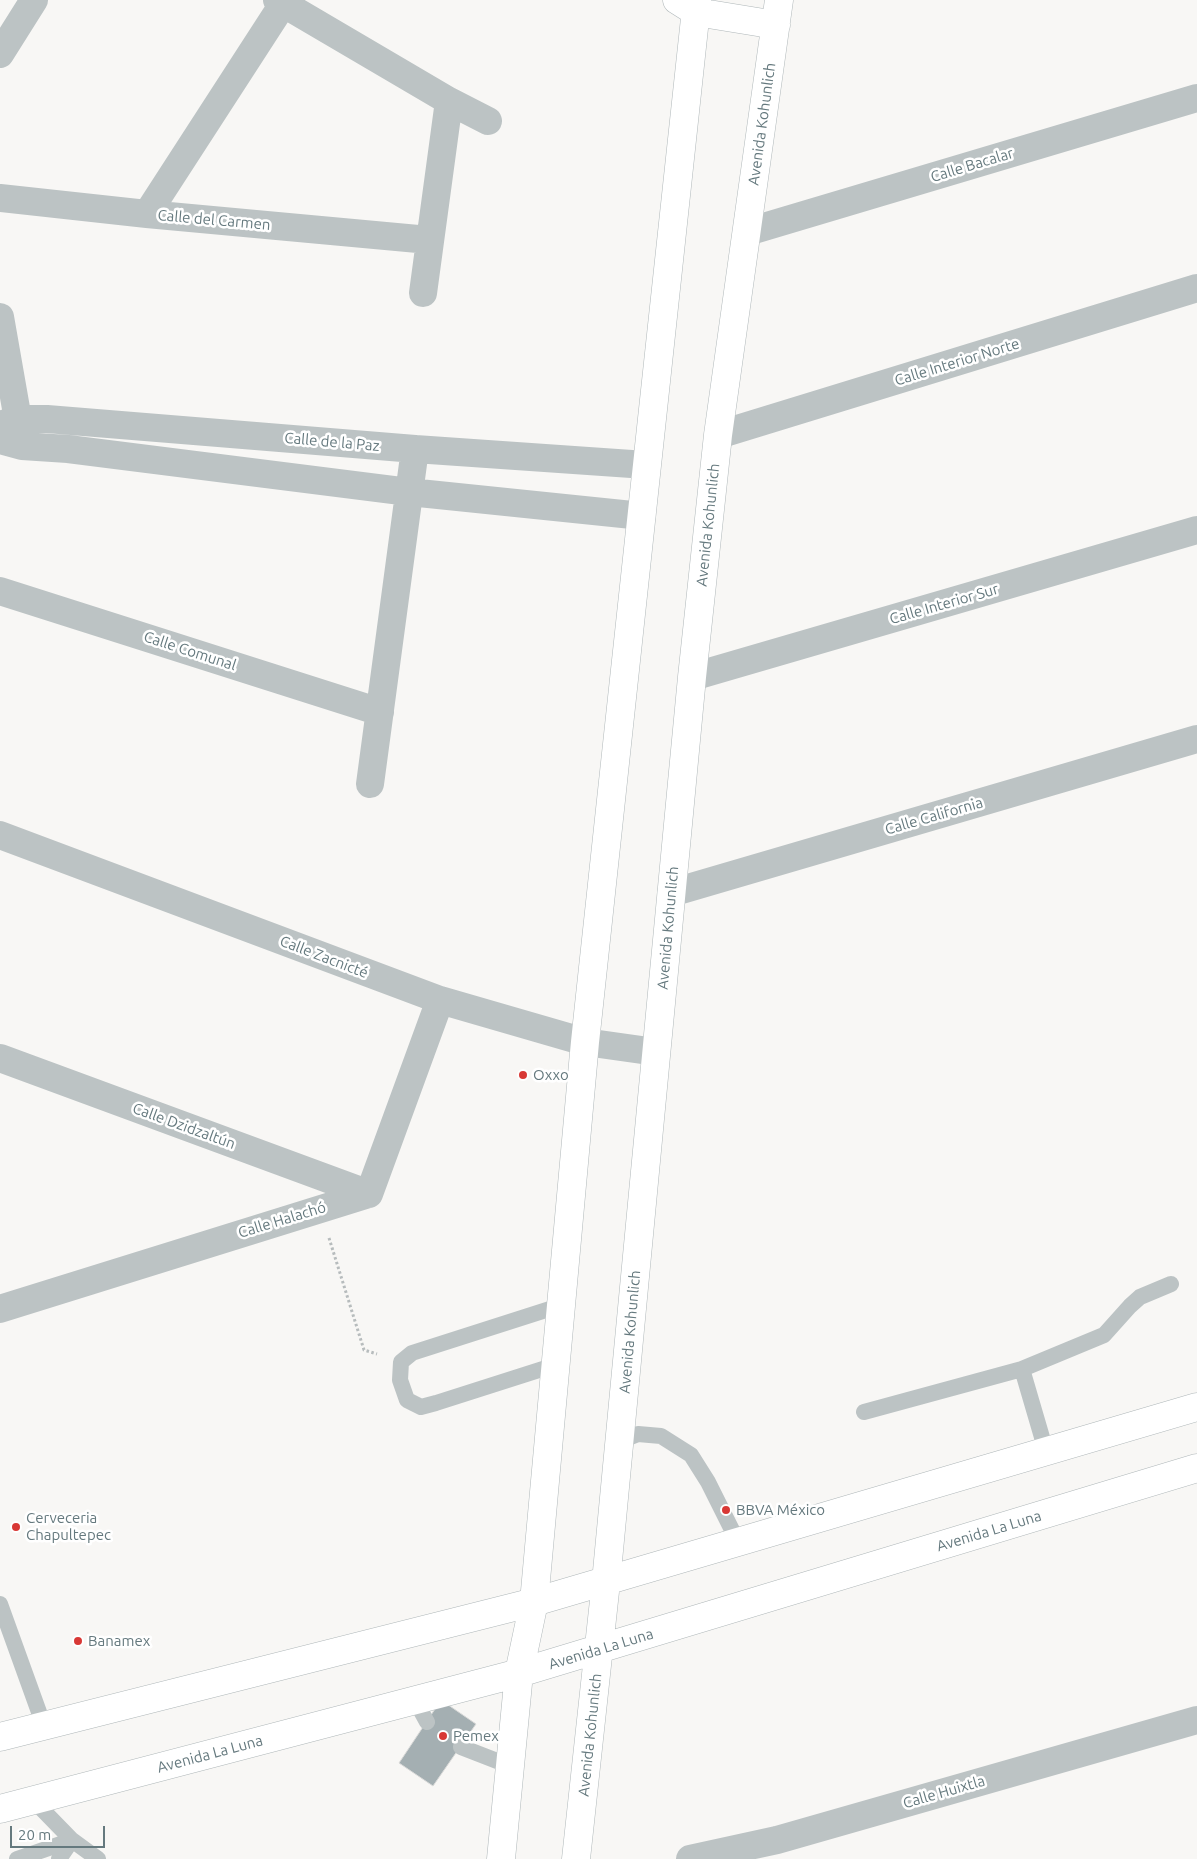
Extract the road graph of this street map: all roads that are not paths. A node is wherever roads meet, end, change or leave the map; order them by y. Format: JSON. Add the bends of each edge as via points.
{"nodes":[{"id":1,"x":34,"y":0,"type":"edge"},
{"id":2,"x":280,"y":2,"type":"edge"},
{"id":3,"x":690,"y":4,"type":"edge"},
{"id":4,"x":778,"y":13,"type":"edge"},
{"id":5,"x":0,"y":54,"type":"edge"},
{"id":6,"x":1197,"y":98,"type":"edge"},
{"id":7,"x":449,"y":101,"type":"junction"},
{"id":8,"x":488,"y":121,"type":"dead end"},
{"id":9,"x":0,"y":198,"type":"edge"},
{"id":10,"x":147,"y":214,"type":"junction"},
{"id":11,"x":747,"y":232,"type":"junction"},
{"id":12,"x":429,"y":240,"type":"junction"},
{"id":13,"x":1197,"y":288,"type":"edge"},
{"id":14,"x":423,"y":293,"type":"dead end"},
{"id":15,"x":0,"y":317,"type":"edge"},
{"id":16,"x":9,"y":422,"type":"edge"},
{"id":17,"x":718,"y":435,"type":"junction"},
{"id":18,"x":11,"y":443,"type":"edge"},
{"id":19,"x":415,"y":449,"type":"junction"},
{"id":20,"x":646,"y":465,"type":"junction"},
{"id":21,"x":409,"y":492,"type":"junction"},
{"id":22,"x":642,"y":516,"type":"junction"},
{"id":23,"x":1197,"y":530,"type":"edge"},
{"id":24,"x":0,"y":590,"type":"edge"},
{"id":25,"x":692,"y":677,"type":"junction"},
{"id":26,"x":380,"y":712,"type":"junction"},
{"id":27,"x":1197,"y":739,"type":"edge"},
{"id":28,"x":370,"y":784,"type":"dead end"},
{"id":29,"x":0,"y":835,"type":"edge"},
{"id":30,"x":671,"y":893,"type":"junction"},
{"id":31,"x":440,"y":1000,"type":"junction"},
{"id":32,"x":585,"y":1042,"type":"junction"},
{"id":33,"x":656,"y":1052,"type":"junction"},
{"id":34,"x":0,"y":1058,"type":"edge"},
{"id":35,"x":369,"y":1194,"type":"junction"},
{"id":36,"x":1170,"y":1284,"type":"dead end"},
{"id":37,"x":562,"y":1305,"type":"junction"},
{"id":38,"x":0,"y":1309,"type":"edge"},
{"id":39,"x":555,"y":1365,"type":"junction"},
{"id":40,"x":1022,"y":1369,"type":"junction"},
{"id":41,"x":1197,"y":1407,"type":"edge"},
{"id":42,"x":864,"y":1412,"type":"dead end"},
{"id":43,"x":620,"y":1441,"type":"junction"},
{"id":44,"x":1046,"y":1451,"type":"junction"},
{"id":45,"x":1197,"y":1468,"type":"edge"},
{"id":46,"x":738,"y":1542,"type":"junction"},
{"id":47,"x":606,"y":1581,"type":"junction"},
{"id":48,"x":534,"y":1602,"type":"junction"},
{"id":49,"x":0,"y":1604,"type":"edge"},
{"id":50,"x":599,"y":1650,"type":"junction"},
{"id":51,"x":519,"y":1673,"type":"junction"},
{"id":52,"x":1197,"y":1720,"type":"edge"},
{"id":53,"x":44,"y":1726,"type":"junction"},
{"id":54,"x":0,"y":1737,"type":"edge"},
{"id":55,"x":461,"y":1747,"type":"dead end"},
{"id":56,"x":510,"y":1766,"type":"junction"},
{"id":57,"x":34,"y":1801,"type":"junction"},
{"id":58,"x":0,"y":1809,"type":"edge"},
{"id":59,"x":72,"y":1840,"type":"junction"},
{"id":60,"x":780,"y":1850,"type":"edge"},
{"id":61,"x":17,"y":1859,"type":"edge"},
{"id":62,"x":59,"y":1859,"type":"edge"},
{"id":63,"x":98,"y":1859,"type":"edge"},
{"id":64,"x":501,"y":1859,"type":"edge"},
{"id":65,"x":576,"y":1859,"type":"edge"},
{"id":66,"x":690,"y":1859,"type":"edge"}],
"edges":[{"from":1,"to":5,"type":"street"},
{"from":2,"to":7,"type":"street"},
{"from":2,"to":10,"type":"street"},
{"from":3,"to":4,"type":"street"},
{"from":3,"to":20,"type":"street"},
{"from":4,"to":11,"type":"street","name":"Avenida Kohunlich"},
{"from":6,"to":11,"type":"street","name":"Calle Bacalar"},
{"from":7,"to":8,"type":"street"},
{"from":7,"to":12,"type":"street"},
{"from":9,"to":10,"type":"street","name":"Calle del Carmen"},
{"from":10,"to":12,"type":"street","name":"Calle del Carmen"},
{"from":11,"to":17,"type":"street","name":"Avenida Kohunlich"},
{"from":12,"to":14,"type":"street"},
{"from":13,"to":17,"type":"street","name":"Calle Interior Norte"},
{"from":15,"to":16,"type":"street"},
{"from":16,"to":18,"type":"street"},
{"from":16,"to":19,"type":"street","name":"Calle de la Paz","via":[[47,419]]},
{"from":17,"to":25,"type":"street","name":"Avenida Kohunlich"},
{"from":18,"to":21,"type":"street"},
{"from":19,"to":20,"type":"street","name":"Calle de la Paz"},
{"from":19,"to":21,"type":"street"},
{"from":20,"to":22,"type":"street"},
{"from":21,"to":22,"type":"street"},
{"from":21,"to":26,"type":"street"},
{"from":22,"to":32,"type":"street"},
{"from":23,"to":25,"type":"street","name":"Calle Interior Sur"},
{"from":24,"to":26,"type":"street","name":"Calle Comunal"},
{"from":25,"to":30,"type":"street","name":"Avenida Kohunlich"},
{"from":26,"to":28,"type":"street"},
{"from":27,"to":30,"type":"street","name":"Calle California"},
{"from":29,"to":31,"type":"street","name":"Calle Zacnicté"},
{"from":30,"to":33,"type":"street","name":"Avenida Kohunlich"},
{"from":31,"to":32,"type":"street","name":"Calle Zacnicté"},
{"from":31,"to":35,"type":"street"},
{"from":32,"to":33,"type":"street","name":"Calle Zacnicté"},
{"from":32,"to":37,"type":"street"},
{"from":33,"to":43,"type":"street","name":"Avenida Kohunlich"},
{"from":34,"to":35,"type":"street","name":"Calle Dzidzaltún"},
{"from":35,"to":38,"type":"street","name":"Calle Halachó"},
{"from":36,"to":40,"type":"lane","via":[[1140,1298],[1104,1335]]},
{"from":37,"to":39,"type":"street"},
{"from":37,"to":39,"type":"lane","via":[[412,1353],[401,1362],[400,1380],[407,1400],[421,1406]]},
{"from":39,"to":48,"type":"street"},
{"from":40,"to":42,"type":"lane"},
{"from":40,"to":44,"type":"lane"},
{"from":41,"to":44,"type":"street"},
{"from":43,"to":46,"type":"lane","via":[[638,1434],[661,1436],[691,1455]]},
{"from":43,"to":47,"type":"street","name":"Avenida Kohunlich"},
{"from":44,"to":46,"type":"street"},
{"from":45,"to":50,"type":"street","name":"Avenida La Luna"},
{"from":46,"to":47,"type":"street"},
{"from":47,"to":48,"type":"street"},
{"from":47,"to":50,"type":"street","name":"Avenida Kohunlich"},
{"from":48,"to":51,"type":"street"},
{"from":48,"to":53,"type":"street"},
{"from":49,"to":53,"type":"lane"},
{"from":50,"to":51,"type":"street","name":"Avenida La Luna"},
{"from":50,"to":65,"type":"street","name":"Avenida Kohunlich"},
{"from":51,"to":56,"type":"street"},
{"from":51,"to":57,"type":"street","name":"Avenida La Luna","via":[[421,1711]]},
{"from":52,"to":60,"type":"street","name":"Calle Huixtla"},
{"from":53,"to":54,"type":"street"},
{"from":55,"to":56,"type":"lane"},
{"from":56,"to":64,"type":"street"},
{"from":57,"to":58,"type":"street","name":"Avenida La Luna"},
{"from":57,"to":59,"type":"lane"},
{"from":59,"to":61,"type":"lane"},
{"from":59,"to":62,"type":"lane"},
{"from":59,"to":63,"type":"lane"},
{"from":60,"to":66,"type":"street","name":"Calle Huixtla"}]}
